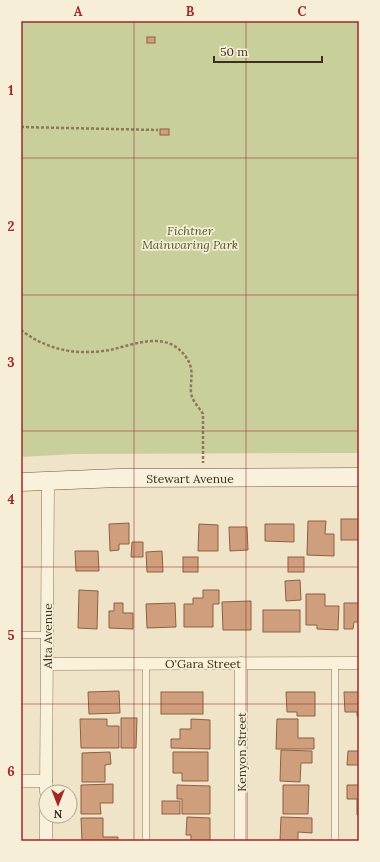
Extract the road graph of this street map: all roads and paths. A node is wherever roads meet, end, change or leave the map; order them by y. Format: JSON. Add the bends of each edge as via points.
{"nodes":[{"id":1,"x":21,"y":127,"type":"edge"},
{"id":2,"x":158,"y":130,"type":"dead end"},
{"id":3,"x":21,"y":330,"type":"edge"},
{"id":4,"x":359,"y":477,"type":"edge"},
{"id":5,"x":203,"y":478,"type":"junction"},
{"id":6,"x":48,"y":481,"type":"junction"},
{"id":7,"x":21,"y":482,"type":"edge"},
{"id":8,"x":21,"y":635,"type":"edge"},
{"id":9,"x":47,"y":635,"type":"junction"},
{"id":10,"x":146,"y":663,"type":"junction"},
{"id":11,"x":240,"y":663,"type":"junction"},
{"id":12,"x":335,"y":663,"type":"junction"},
{"id":13,"x":359,"y":663,"type":"edge"},
{"id":14,"x":47,"y":664,"type":"junction"},
{"id":15,"x":21,"y":781,"type":"edge"},
{"id":16,"x":46,"y":784,"type":"edge"},
{"id":17,"x":38,"y":785,"type":"edge"},
{"id":18,"x":46,"y":824,"type":"edge"},
{"id":19,"x":46,"y":841,"type":"edge"},
{"id":20,"x":146,"y":841,"type":"edge"},
{"id":21,"x":241,"y":841,"type":"edge"},
{"id":22,"x":335,"y":841,"type":"edge"}],
"edges":[{"from":1,"to":2,"type":"path"},
{"from":3,"to":5,"type":"path","via":[[46,345],[67,351],[109,350],[154,341],[177,348],[191,365],[191,393],[203,414]]},
{"from":4,"to":5,"type":"main road","name":"Stewart Avenue"},
{"from":5,"to":6,"type":"main road","name":"Stewart Avenue"},
{"from":6,"to":7,"type":"main road","name":"Stewart Avenue"},
{"from":6,"to":9,"type":"street","name":"Alta Avenue"},
{"from":8,"to":9,"type":"lane"},
{"from":9,"to":14,"type":"street","name":"Alta Avenue"},
{"from":10,"to":11,"type":"street","name":"O'Gara Street"},
{"from":10,"to":14,"type":"street","name":"O'Gara Street"},
{"from":10,"to":20,"type":"lane"},
{"from":11,"to":12,"type":"street","name":"O'Gara Street"},
{"from":11,"to":21,"type":"street","name":"Kenyon Street"},
{"from":12,"to":13,"type":"street","name":"O'Gara Street"},
{"from":12,"to":22,"type":"lane"},
{"from":14,"to":16,"type":"street","name":"Alta Avenue"},
{"from":15,"to":17,"type":"street"},
{"from":18,"to":19,"type":"street"}]}
